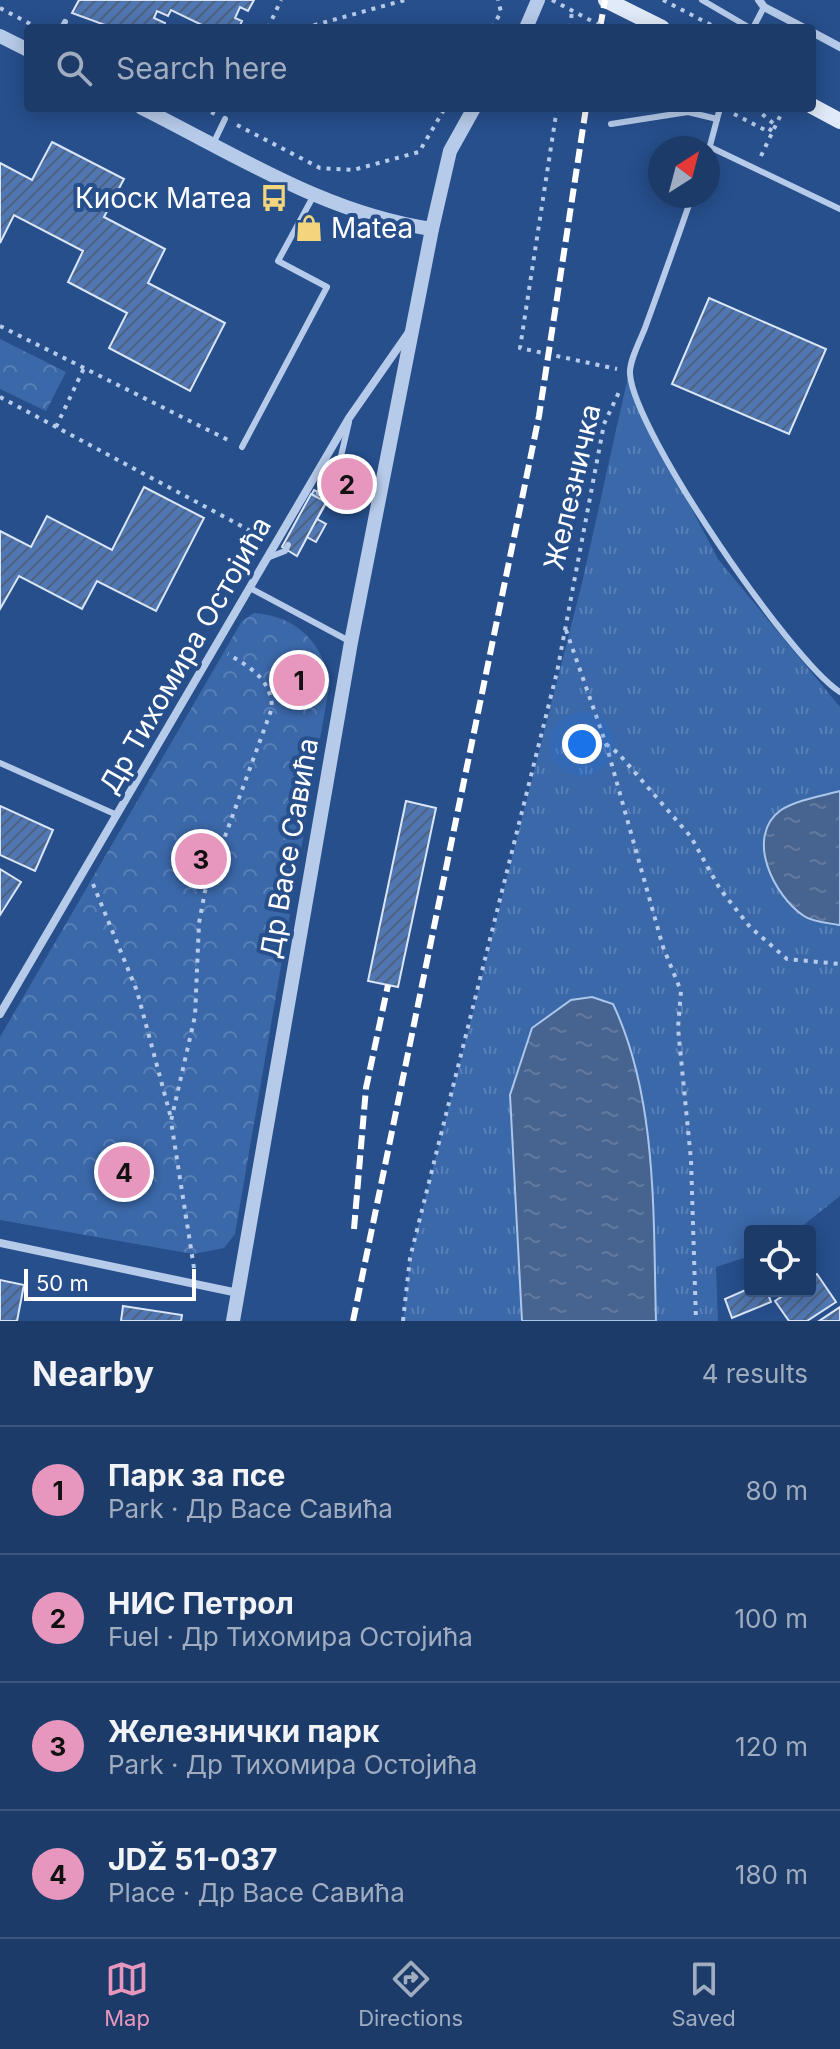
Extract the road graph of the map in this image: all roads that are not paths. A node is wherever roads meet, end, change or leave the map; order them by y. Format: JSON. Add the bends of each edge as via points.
{"nodes":[{"id":1,"x":538,"y":0,"type":"edge"},
{"id":2,"x":606,"y":0,"type":"edge"},
{"id":3,"x":702,"y":0,"type":"edge"},
{"id":4,"x":761,"y":3,"type":"edge"},
{"id":5,"x":528,"y":24,"type":"edge"},
{"id":6,"x":654,"y":24,"type":"edge"},
{"id":7,"x":742,"y":24,"type":"edge"},
{"id":8,"x":753,"y":24,"type":"edge"},
{"id":9,"x":797,"y":24,"type":"edge"},
{"id":10,"x":816,"y":34,"type":"edge"},
{"id":11,"x":0,"y":36,"type":"edge"},
{"id":12,"x":840,"y":47,"type":"edge"},
{"id":13,"x":24,"y":48,"type":"edge"},
{"id":14,"x":816,"y":110,"type":"edge"},
{"id":15,"x":150,"y":112,"type":"edge"},
{"id":16,"x":472,"y":112,"type":"edge"},
{"id":17,"x":719,"y":112,"type":"edge"},
{"id":18,"x":225,"y":119,"type":"road end"},
{"id":19,"x":717,"y":119,"type":"junction"},
{"id":20,"x":840,"y":122,"type":"edge"},
{"id":21,"x":611,"y":124,"type":"dead end"},
{"id":22,"x":713,"y":136,"type":"edge"},
{"id":23,"x":213,"y":144,"type":"junction"},
{"id":24,"x":720,"y":154,"type":"edge"},
{"id":25,"x":314,"y":195,"type":"junction"},
{"id":26,"x":688,"y":208,"type":"edge"},
{"id":27,"x":840,"y":209,"type":"edge"},
{"id":28,"x":432,"y":229,"type":"junction"},
{"id":29,"x":415,"y":324,"type":"junction"},
{"id":30,"x":349,"y":418,"type":"junction"},
{"id":31,"x":242,"y":447,"type":"road end"},
{"id":32,"x":319,"y":493,"type":"dead end"},
{"id":33,"x":288,"y":545,"type":"dead end"},
{"id":34,"x":267,"y":558,"type":"junction"},
{"id":35,"x":250,"y":588,"type":"junction"},
{"id":36,"x":351,"y":642,"type":"junction"},
{"id":37,"x":840,"y":692,"type":"edge"},
{"id":38,"x":0,"y":763,"type":"edge"},
{"id":39,"x":117,"y":815,"type":"junction"},
{"id":40,"x":0,"y":1014,"type":"edge"},
{"id":41,"x":0,"y":1243,"type":"edge"},
{"id":42,"x":238,"y":1293,"type":"junction"},
{"id":43,"x":233,"y":1321,"type":"edge"}],
"edges":[{"from":1,"to":5,"type":"street"},
{"from":2,"to":6,"type":"main road"},
{"from":3,"to":7,"type":"lane"},
{"from":4,"to":8,"type":"lane"},
{"from":4,"to":9,"type":"street"},
{"from":10,"to":12,"type":"street"},
{"from":11,"to":13,"type":"street"},
{"from":14,"to":20,"type":"main road"},
{"from":15,"to":23,"type":"street"},
{"from":16,"to":28,"type":"street","name":"Др Васе Савића","via":[[450,151]]},
{"from":17,"to":19,"type":"lane"},
{"from":18,"to":23,"type":"lane"},
{"from":19,"to":21,"type":"lane","via":[[688,112]]},
{"from":19,"to":22,"type":"lane"},
{"from":23,"to":25,"type":"street"},
{"from":24,"to":27,"type":"lane"},
{"from":25,"to":28,"type":"street","via":[[371,218]]},
{"from":25,"to":31,"type":"lane","via":[[278,261],[327,287]]},
{"from":26,"to":37,"type":"lane","via":[[629,372],[637,404],[667,464],[744,579],[811,666]]},
{"from":28,"to":29,"type":"street","name":"Др Васе Савића"},
{"from":29,"to":30,"type":"street","name":"Др Тихомира Остојића"},
{"from":29,"to":36,"type":"street","name":"Др Васе Савића"},
{"from":30,"to":32,"type":"lane","via":[[341,456]]},
{"from":30,"to":34,"type":"street","name":"Др Тихомира Остојића"},
{"from":33,"to":34,"type":"lane"},
{"from":34,"to":35,"type":"street","name":"Др Тихомира Остојића"},
{"from":35,"to":36,"type":"lane"},
{"from":35,"to":39,"type":"street","name":"Др Тихомира Остојића"},
{"from":36,"to":42,"type":"street","name":"Др Васе Савића"},
{"from":38,"to":39,"type":"lane"},
{"from":39,"to":40,"type":"street","name":"Др Тихомира Остојића"},
{"from":41,"to":42,"type":"street"},
{"from":42,"to":43,"type":"street","name":"Др Васе Савића"}]}
